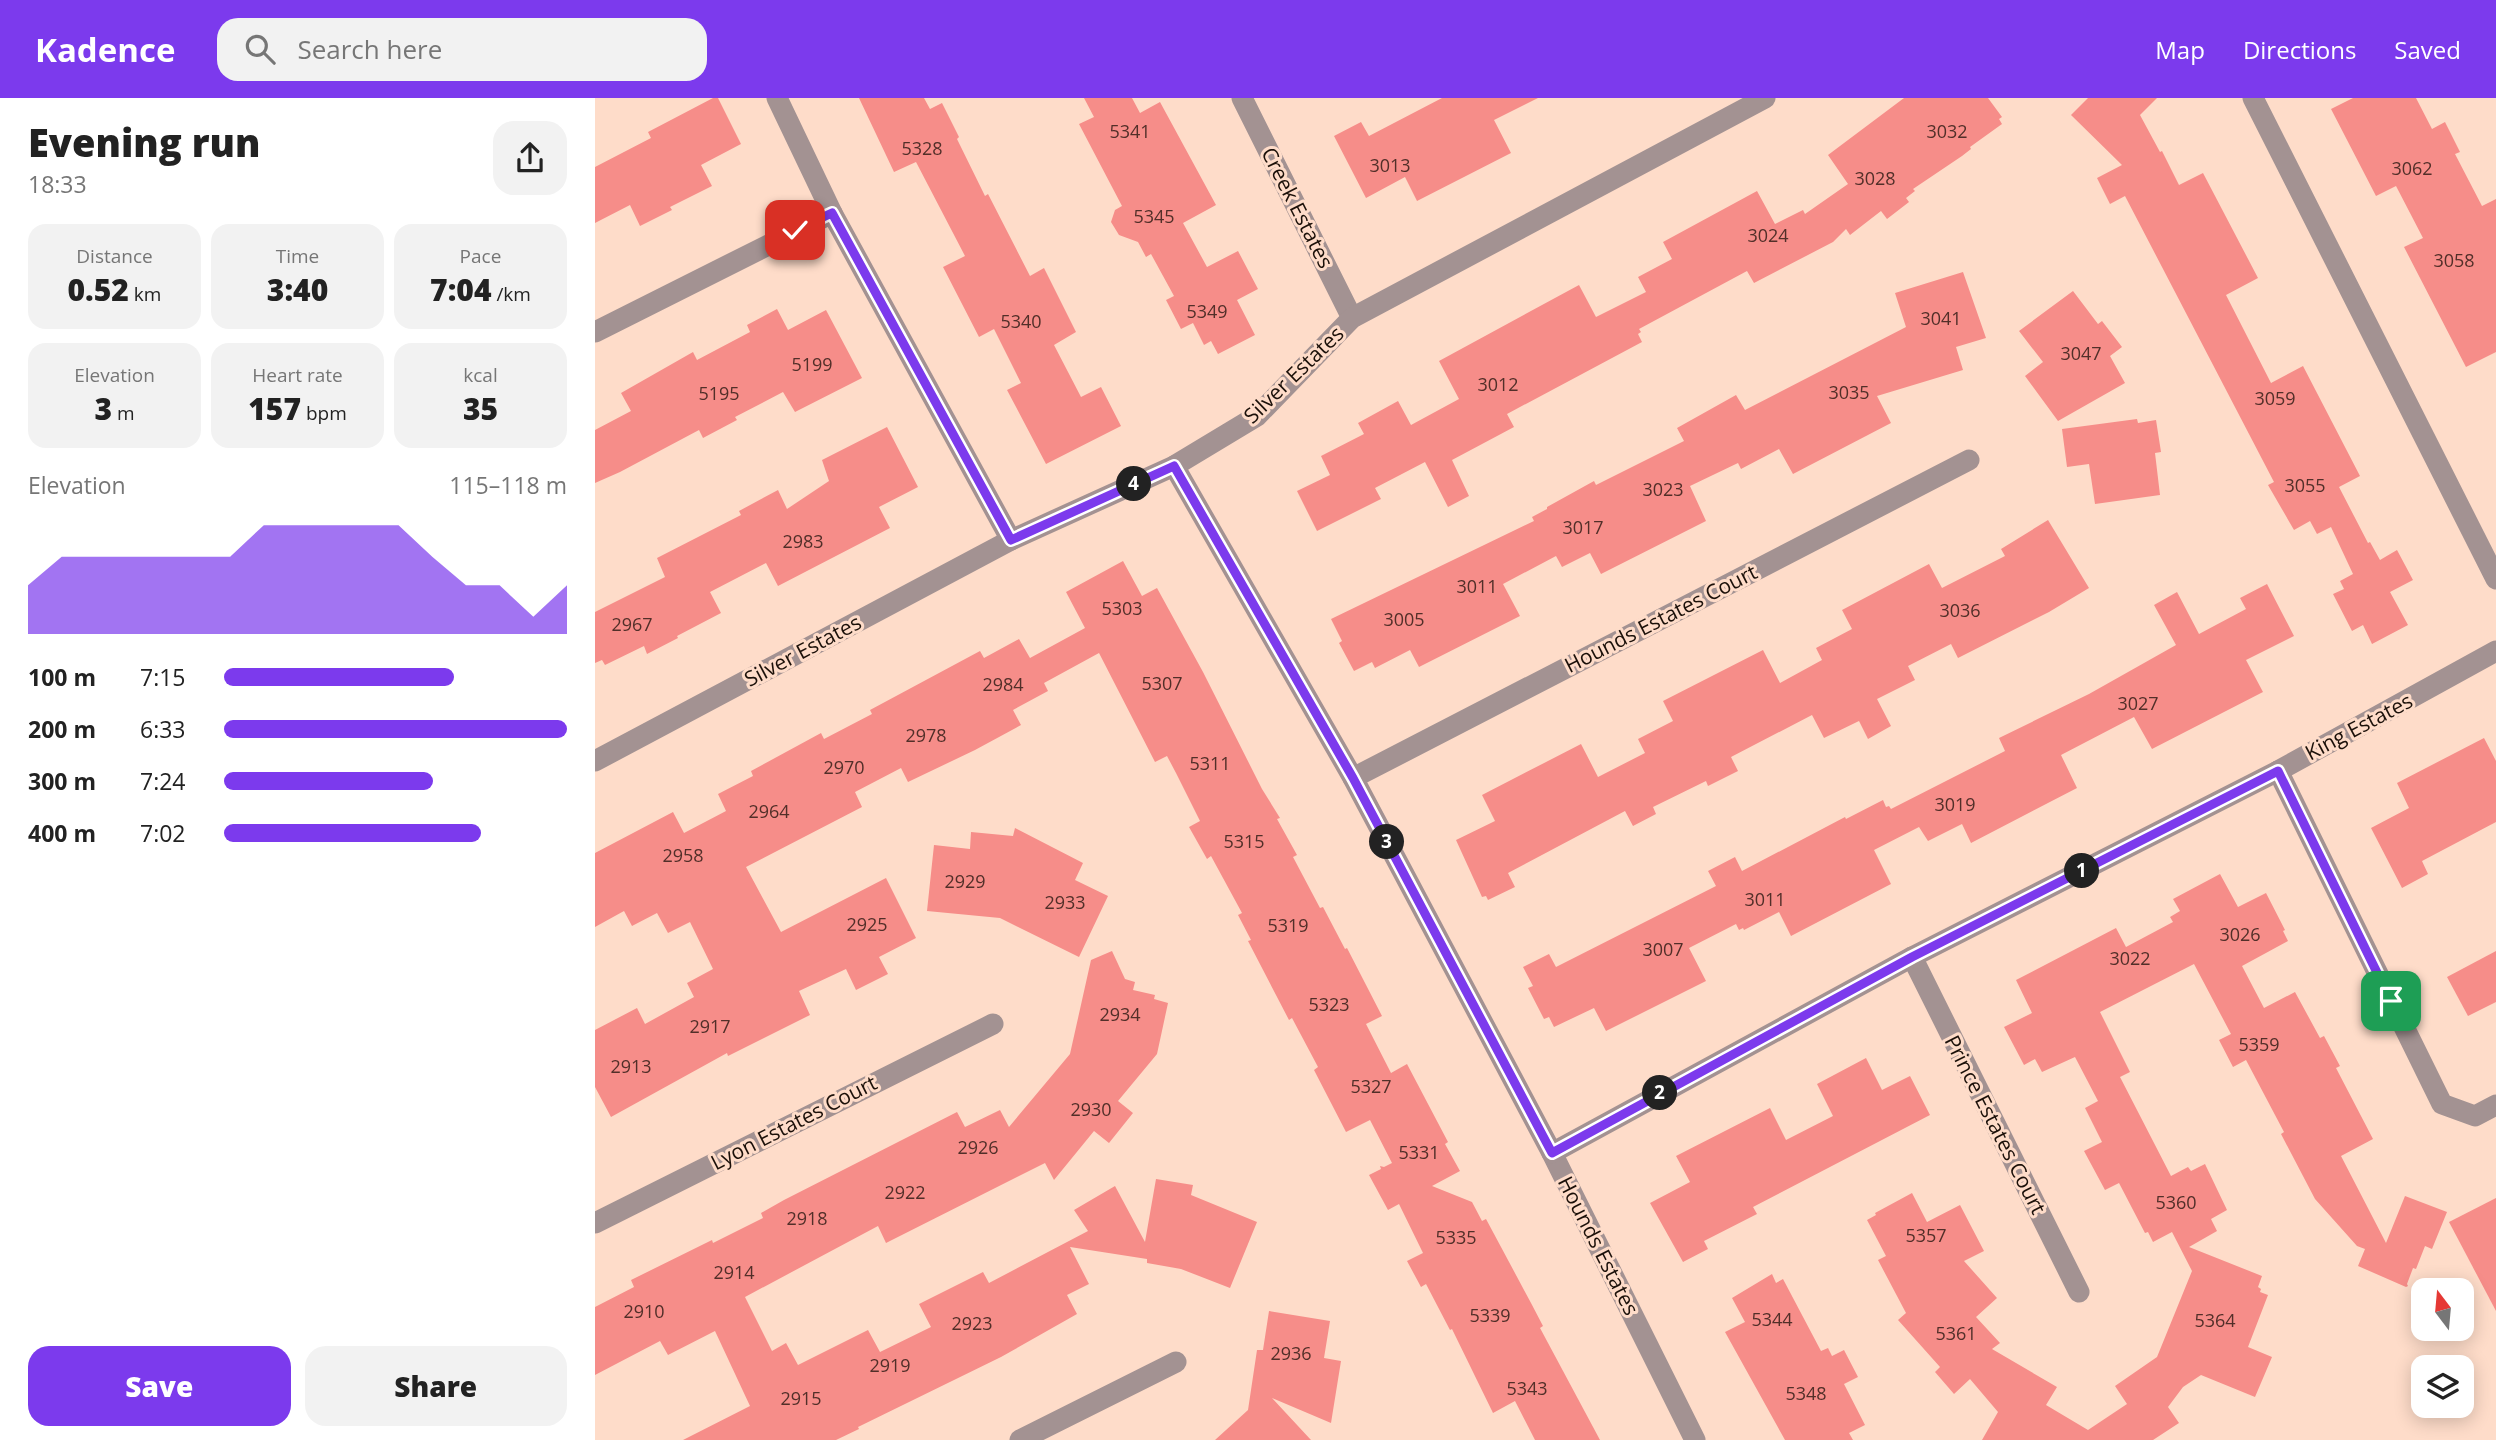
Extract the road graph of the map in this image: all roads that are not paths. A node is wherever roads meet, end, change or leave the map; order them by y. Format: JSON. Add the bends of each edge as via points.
{"nodes":[{"id":1,"x":777,"y":98,"type":"edge"},
{"id":2,"x":1242,"y":98,"type":"edge"},
{"id":3,"x":1765,"y":98,"type":"edge"},
{"id":4,"x":2253,"y":98,"type":"edge"},
{"id":5,"x":832,"y":213,"type":"junction"},
{"id":6,"x":1352,"y":318,"type":"junction"},
{"id":7,"x":595,"y":332,"type":"edge"},
{"id":8,"x":1969,"y":460,"type":"dead end"},
{"id":9,"x":1174,"y":466,"type":"junction"},
{"id":10,"x":1011,"y":540,"type":"junction"},
{"id":11,"x":2496,"y":579,"type":"edge"},
{"id":12,"x":2496,"y":651,"type":"edge"},
{"id":13,"x":595,"y":761,"type":"edge"},
{"id":14,"x":2278,"y":771,"type":"junction"},
{"id":15,"x":1353,"y":778,"type":"junction"},
{"id":16,"x":1912,"y":957,"type":"junction"},
{"id":17,"x":993,"y":1024,"type":"dead end"},
{"id":18,"x":2496,"y":1105,"type":"edge"},
{"id":19,"x":1552,"y":1153,"type":"junction"},
{"id":20,"x":595,"y":1223,"type":"edge"},
{"id":21,"x":2079,"y":1292,"type":"dead end"},
{"id":22,"x":1176,"y":1362,"type":"dead end"},
{"id":23,"x":1020,"y":1440,"type":"edge"},
{"id":24,"x":1695,"y":1440,"type":"edge"}],
"edges":[{"from":1,"to":5,"type":"street"},
{"from":2,"to":6,"type":"street","name":"Creek Estates"},
{"from":3,"to":6,"type":"street","name":"Silver Estates"},
{"from":4,"to":11,"type":"street"},
{"from":5,"to":7,"type":"street"},
{"from":5,"to":10,"type":"street"},
{"from":6,"to":9,"type":"street","name":"Silver Estates","via":[[1257,416]]},
{"from":8,"to":15,"type":"street","name":"Hounds Estates Court"},
{"from":9,"to":10,"type":"street","name":"Silver Estates"},
{"from":9,"to":15,"type":"street","name":"Hounds Estates"},
{"from":10,"to":13,"type":"street","name":"Silver Estates"},
{"from":12,"to":14,"type":"street","name":"King Estates"},
{"from":14,"to":16,"type":"street","name":"King Estates"},
{"from":14,"to":18,"type":"street","via":[[2442,1104],[2475,1116]]},
{"from":15,"to":19,"type":"street","name":"Hounds Estates"},
{"from":16,"to":19,"type":"street","name":"King Estates"},
{"from":16,"to":21,"type":"street","name":"Prince Estates Court"},
{"from":17,"to":20,"type":"street","name":"Lyon Estates Court"},
{"from":19,"to":24,"type":"street","name":"Hounds Estates"},
{"from":22,"to":23,"type":"street"}]}
